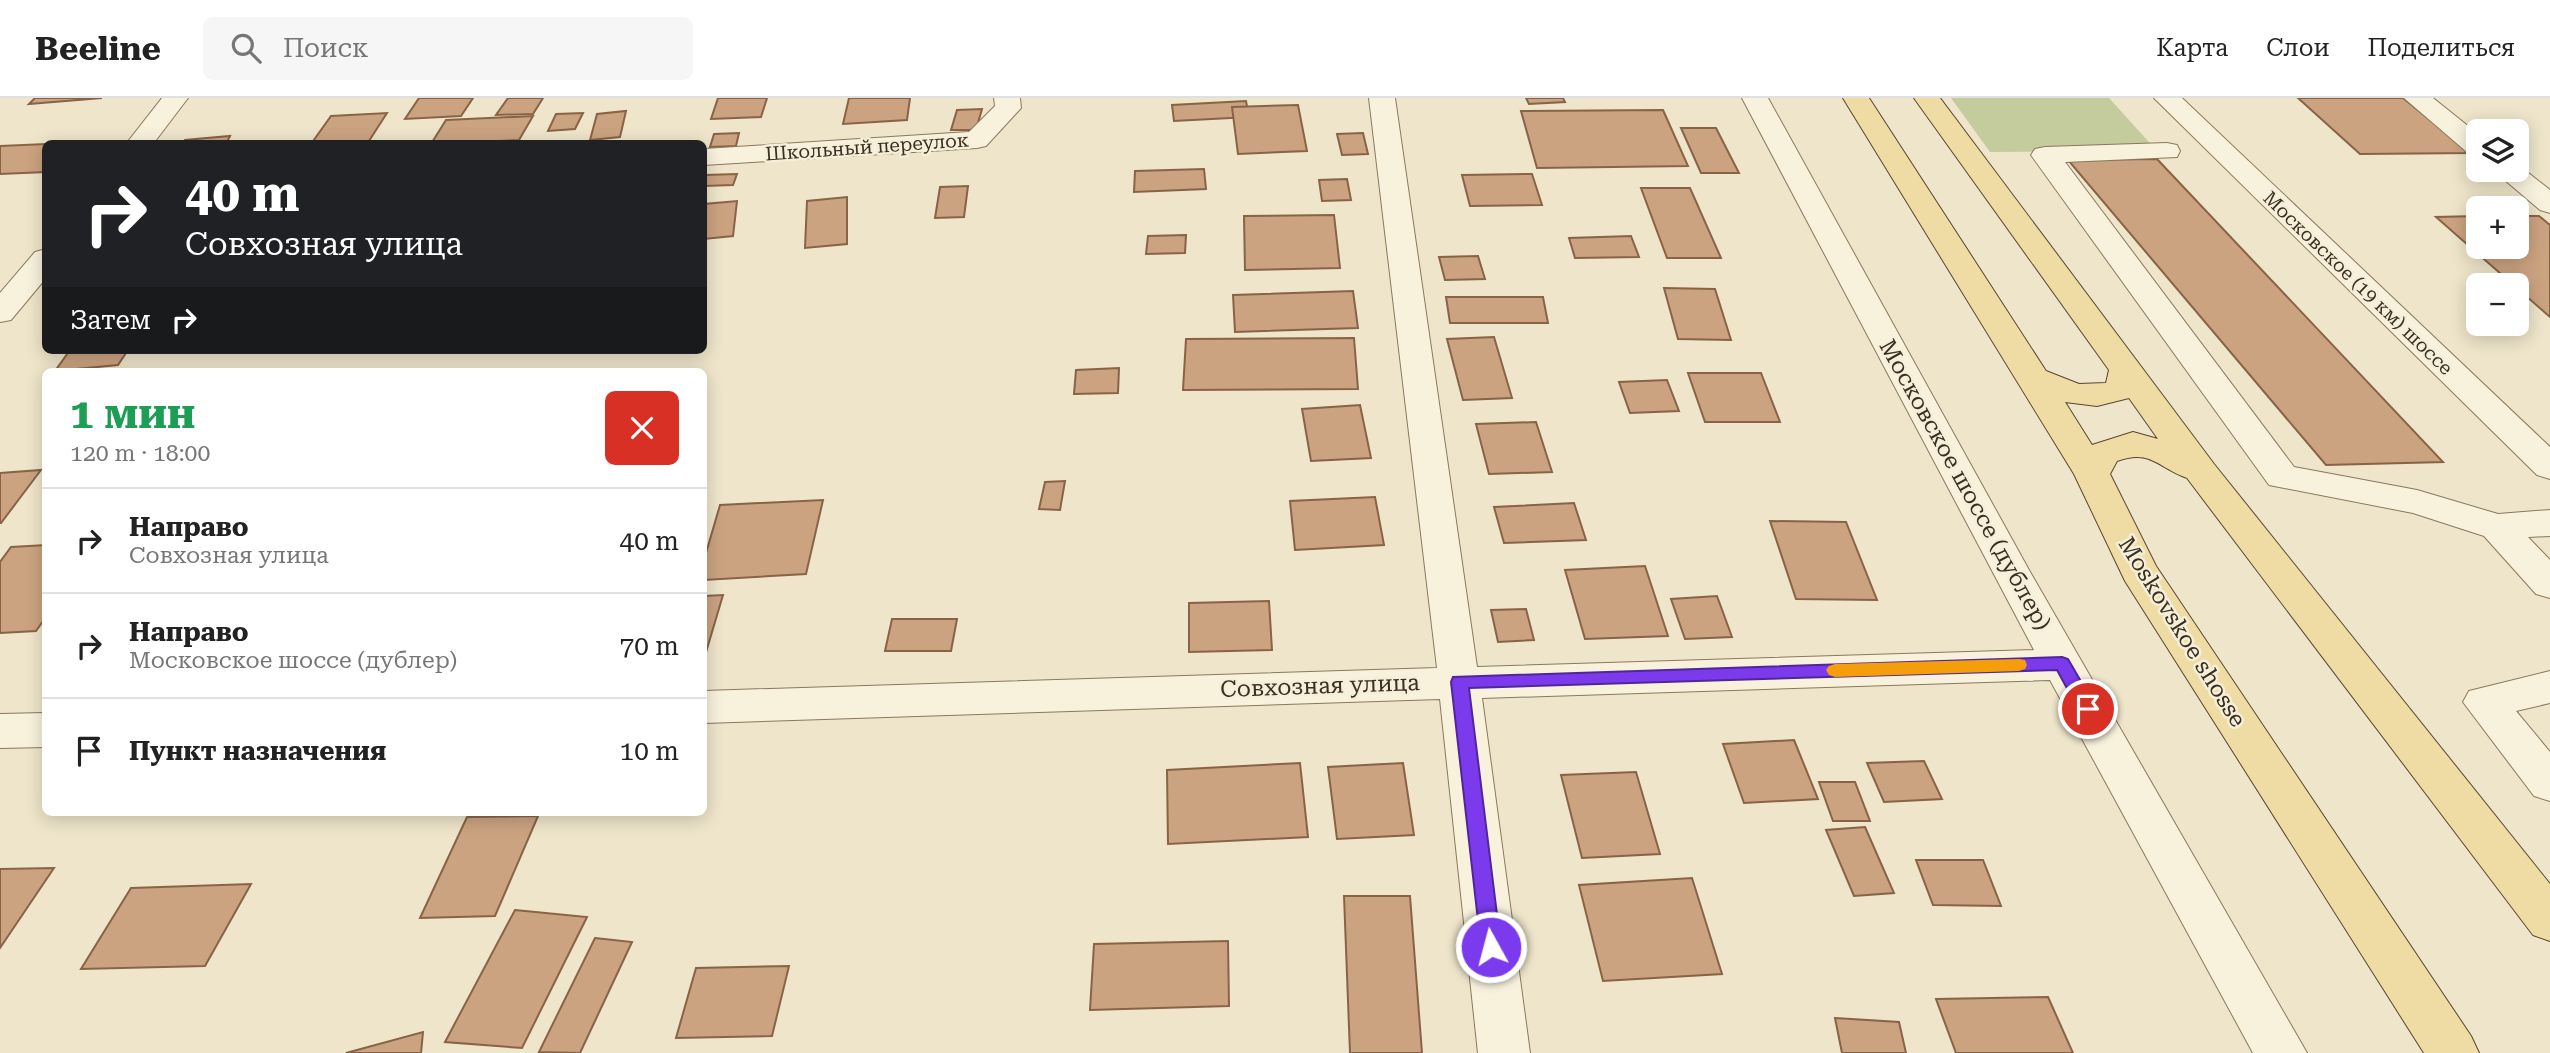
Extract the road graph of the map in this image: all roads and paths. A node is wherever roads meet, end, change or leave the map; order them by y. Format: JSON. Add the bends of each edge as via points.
{"nodes":[{"id":1,"x":176,"y":98,"type":"edge"},
{"id":2,"x":1007,"y":98,"type":"edge"},
{"id":3,"x":1382,"y":98,"type":"edge"},
{"id":4,"x":1755,"y":98,"type":"edge"},
{"id":5,"x":1856,"y":98,"type":"edge"},
{"id":6,"x":1927,"y":98,"type":"edge"},
{"id":7,"x":2167,"y":98,"type":"edge"},
{"id":8,"x":2417,"y":98,"type":"edge"},
{"id":9,"x":2466,"y":137,"type":"edge"},
{"id":10,"x":142,"y":140,"type":"edge"},
{"id":11,"x":2166,"y":150,"type":"dead end"},
{"id":12,"x":707,"y":157,"type":"edge"},
{"id":13,"x":2522,"y":182,"type":"edge"},
{"id":14,"x":2550,"y":204,"type":"edge"},
{"id":15,"x":42,"y":263,"type":"edge"},
{"id":16,"x":0,"y":313,"type":"edge"},
{"id":17,"x":2125,"y":370,"type":"junction"},
{"id":18,"x":2034,"y":378,"type":"junction"},
{"id":19,"x":2550,"y":467,"type":"edge"},
{"id":20,"x":2201,"y":472,"type":"junction"},
{"id":21,"x":2092,"y":474,"type":"junction"},
{"id":22,"x":2550,"y":523,"type":"edge"},
{"id":23,"x":2497,"y":527,"type":"junction"},
{"id":24,"x":2550,"y":584,"type":"edge"},
{"id":25,"x":2062,"y":664,"type":"junction"},
{"id":26,"x":1459,"y":682,"type":"junction"},
{"id":27,"x":2550,"y":687,"type":"edge"},
{"id":28,"x":707,"y":707,"type":"edge"},
{"id":29,"x":42,"y":730,"type":"edge"},
{"id":30,"x":0,"y":731,"type":"edge"},
{"id":31,"x":2550,"y":783,"type":"edge"},
{"id":32,"x":2550,"y":920,"type":"edge"},
{"id":33,"x":1504,"y":1053,"type":"edge"},
{"id":34,"x":2281,"y":1053,"type":"edge"},
{"id":35,"x":2453,"y":1053,"type":"edge"}],
"edges":[{"from":1,"to":10,"type":"street"},
{"from":2,"to":12,"type":"street","name":"Школьный переулок","via":[[1008,108],[977,140]]},
{"from":3,"to":26,"type":"street"},
{"from":4,"to":25,"type":"street","name":"Московское шоссе (дублер)"},
{"from":5,"to":18,"type":"main road","name":"Moskovskoe shosse"},
{"from":6,"to":17,"type":"main road"},
{"from":7,"to":19,"type":"street","name":"Московское (19 км) шоссе"},
{"from":8,"to":9,"type":"street"},
{"from":11,"to":23,"type":"street","via":[[2045,155],[2282,477],[2417,502]]},
{"from":13,"to":14,"type":"street"},
{"from":15,"to":16,"type":"street"},
{"from":17,"to":18,"type":"main road","via":[[2122,389],[2098,398]]},
{"from":17,"to":20,"type":"main road"},
{"from":18,"to":21,"type":"main road","name":"Moskovskoe shosse"},
{"from":20,"to":21,"type":"main road","via":[[2166,452],[2133,443],[2103,453]]},
{"from":20,"to":32,"type":"main road"},
{"from":21,"to":35,"type":"main road","name":"Moskovskoe shosse","via":[[2138,570]]},
{"from":22,"to":23,"type":"street"},
{"from":23,"to":24,"type":"street"},
{"from":25,"to":26,"type":"street","name":"Совхозная улица"},
{"from":25,"to":34,"type":"street","name":"Московское шоссе (дублер)"},
{"from":26,"to":28,"type":"street","name":"Совхозная улица"},
{"from":26,"to":33,"type":"street"},
{"from":27,"to":31,"type":"street","via":[[2484,702]]},
{"from":29,"to":30,"type":"street"}]}
